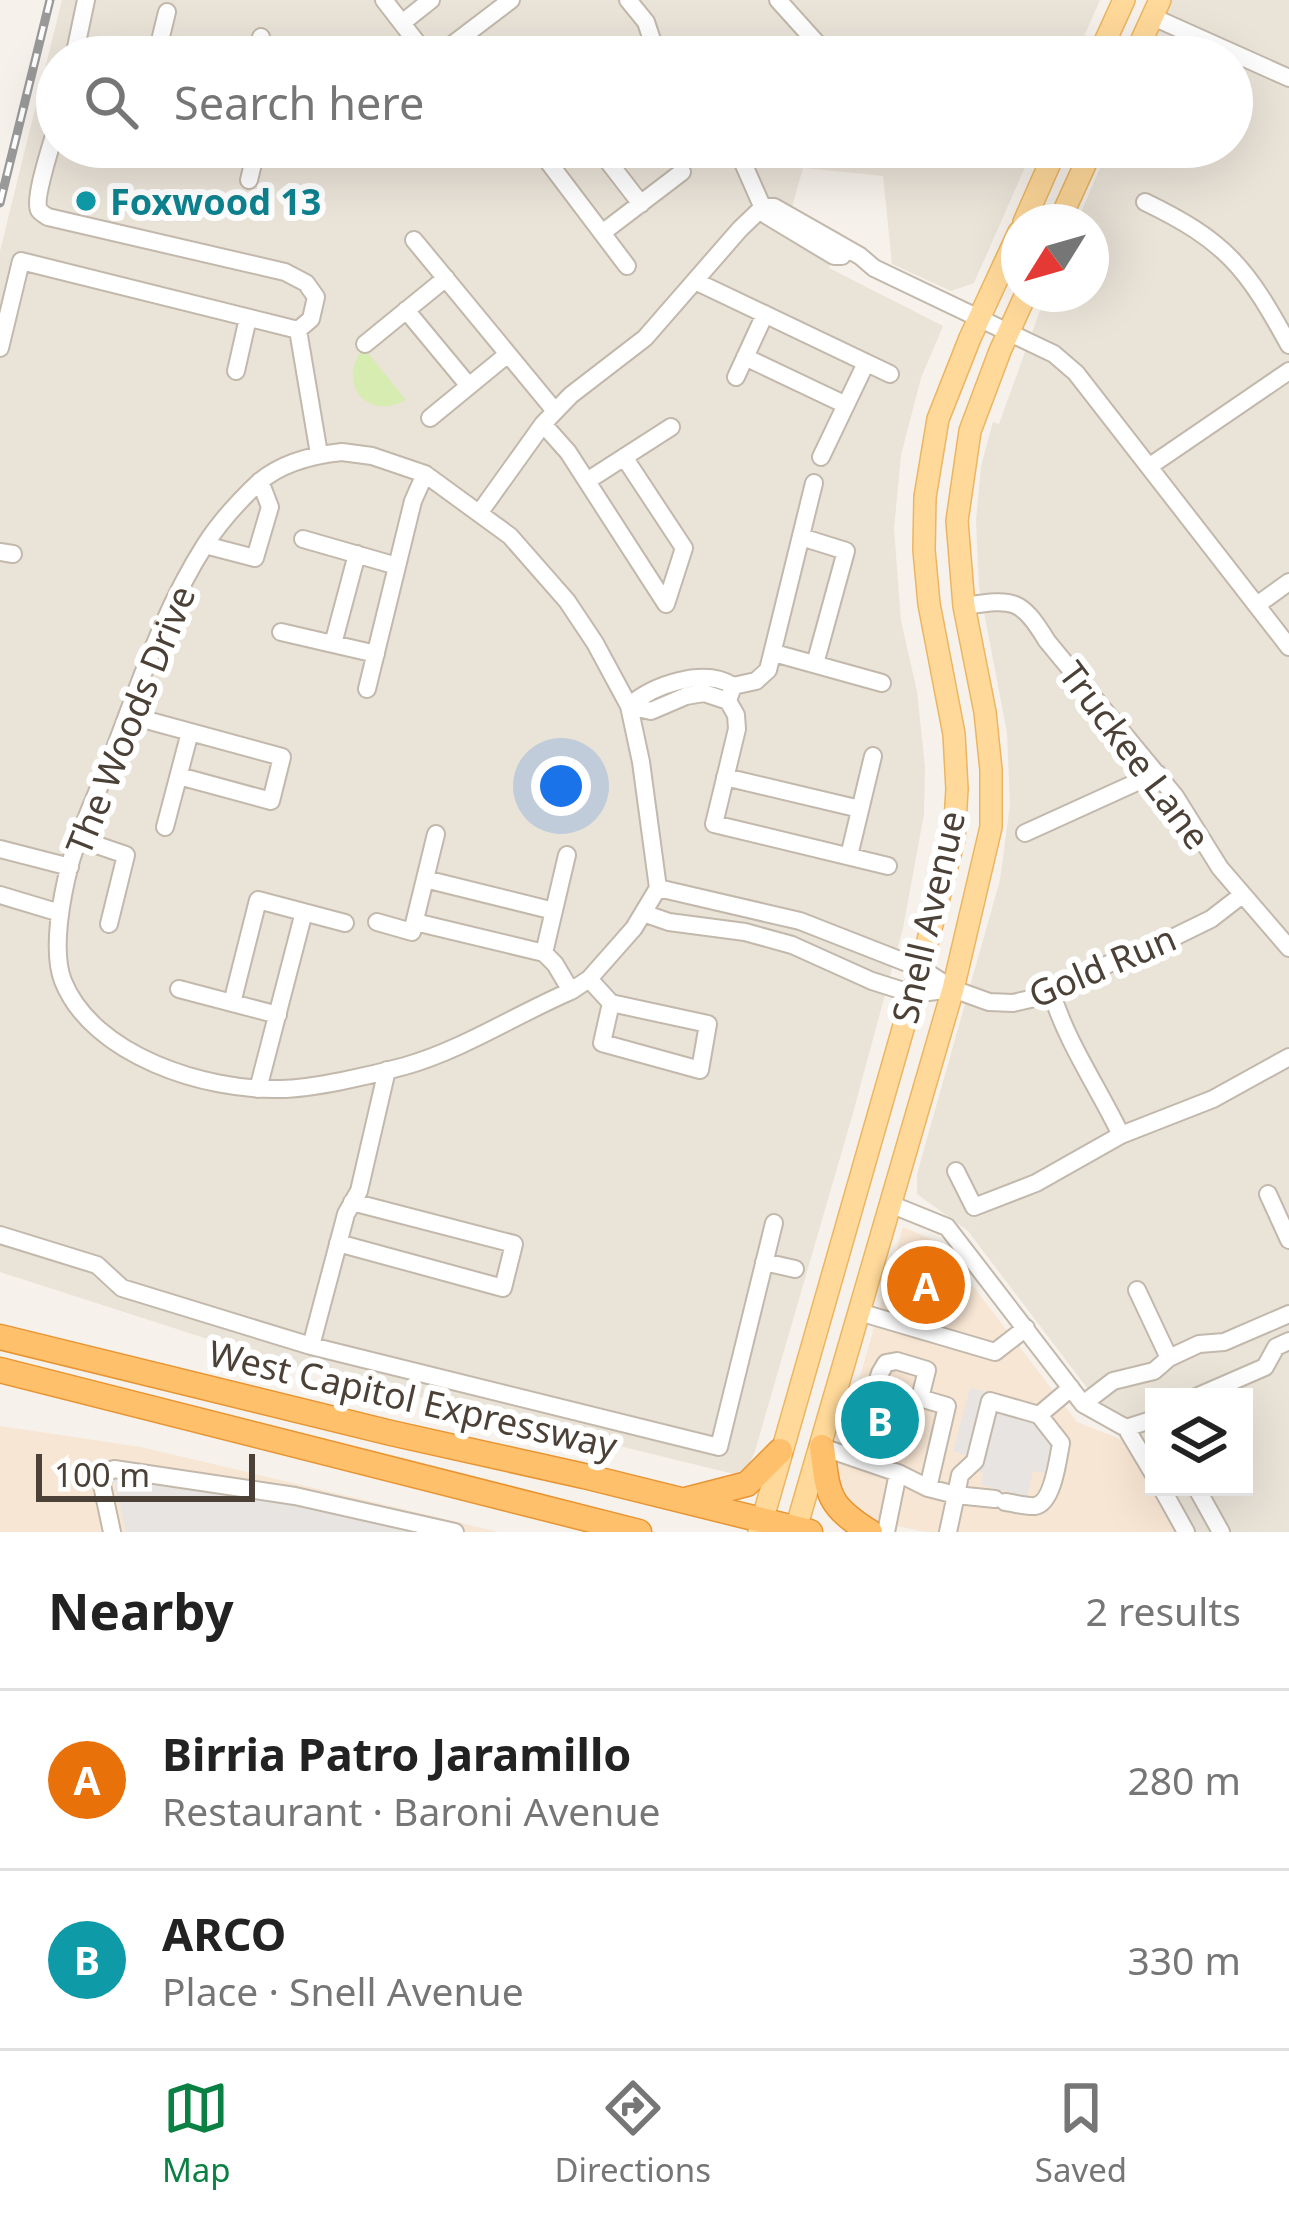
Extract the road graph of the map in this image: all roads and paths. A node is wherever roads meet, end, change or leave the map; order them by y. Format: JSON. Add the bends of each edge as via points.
{"nodes":[{"id":1,"x":86,"y":0,"type":"edge"},
{"id":2,"x":385,"y":0,"type":"edge"},
{"id":3,"x":431,"y":0,"type":"edge"},
{"id":4,"x":511,"y":0,"type":"edge"},
{"id":5,"x":628,"y":0,"type":"edge"},
{"id":6,"x":778,"y":0,"type":"edge"},
{"id":7,"x":1122,"y":1,"type":"edge"},
{"id":8,"x":1157,"y":8,"type":"edge"},
{"id":9,"x":167,"y":12,"type":"dead end"},
{"id":10,"x":402,"y":22,"type":"junction"},
{"id":11,"x":78,"y":36,"type":"edge"},
{"id":12,"x":161,"y":36,"type":"edge"},
{"id":13,"x":414,"y":36,"type":"edge"},
{"id":14,"x":461,"y":36,"type":"edge"},
{"id":15,"x":651,"y":36,"type":"edge"},
{"id":16,"x":810,"y":36,"type":"edge"},
{"id":17,"x":1107,"y":36,"type":"edge"},
{"id":18,"x":1144,"y":36,"type":"edge"},
{"id":19,"x":1210,"y":36,"type":"edge"},
{"id":20,"x":1253,"y":59,"type":"edge"},
{"id":21,"x":1289,"y":78,"type":"edge"},
{"id":22,"x":46,"y":168,"type":"edge"},
{"id":23,"x":252,"y":168,"type":"edge"},
{"id":24,"x":553,"y":168,"type":"edge"},
{"id":25,"x":613,"y":168,"type":"edge"},
{"id":26,"x":745,"y":168,"type":"edge"},
{"id":27,"x":1048,"y":168,"type":"edge"},
{"id":28,"x":1083,"y":168,"type":"edge"},
{"id":29,"x":682,"y":172,"type":"dead end"},
{"id":30,"x":249,"y":180,"type":"dead end"},
{"id":31,"x":1145,"y":202,"type":"dead end"},
{"id":32,"x":640,"y":204,"type":"junction"},
{"id":33,"x":1032,"y":204,"type":"edge"},
{"id":34,"x":1067,"y":204,"type":"edge"},
{"id":35,"x":763,"y":208,"type":"junction"},
{"id":36,"x":602,"y":232,"type":"junction"},
{"id":37,"x":414,"y":240,"type":"dead end"},
{"id":38,"x":627,"y":266,"type":"dead end"},
{"id":39,"x":1001,"y":270,"type":"edge"},
{"id":40,"x":446,"y":278,"type":"junction"},
{"id":41,"x":695,"y":281,"type":"junction"},
{"id":42,"x":406,"y":310,"type":"junction"},
{"id":43,"x":1018,"y":312,"type":"edge"},
{"id":44,"x":765,"y":314,"type":"junction"},
{"id":45,"x":979,"y":317,"type":"junction"},
{"id":46,"x":248,"y":318,"type":"junction"},
{"id":47,"x":298,"y":331,"type":"junction"},
{"id":48,"x":1009,"y":332,"type":"junction"},
{"id":49,"x":365,"y":344,"type":"dead end"},
{"id":50,"x":1289,"y":346,"type":"edge"},
{"id":51,"x":0,"y":349,"type":"edge"},
{"id":52,"x":508,"y":354,"type":"junction"},
{"id":53,"x":745,"y":357,"type":"junction"},
{"id":54,"x":866,"y":363,"type":"junction"},
{"id":55,"x":236,"y":371,"type":"dead end"},
{"id":56,"x":1289,"y":371,"type":"edge"},
{"id":57,"x":890,"y":374,"type":"dead end"},
{"id":58,"x":736,"y":377,"type":"dead end"},
{"id":59,"x":469,"y":386,"type":"junction"},
{"id":60,"x":846,"y":405,"type":"junction"},
{"id":61,"x":430,"y":418,"type":"dead end"},
{"id":62,"x":549,"y":418,"type":"junction"},
{"id":63,"x":671,"y":427,"type":"dead end"},
{"id":64,"x":319,"y":454,"type":"junction"},
{"id":65,"x":624,"y":457,"type":"junction"},
{"id":66,"x":821,"y":457,"type":"dead end"},
{"id":67,"x":1150,"y":466,"type":"junction"},
{"id":68,"x":425,"y":474,"type":"junction"},
{"id":69,"x":587,"y":481,"type":"junction"},
{"id":70,"x":260,"y":482,"type":"junction"},
{"id":71,"x":814,"y":483,"type":"dead end"},
{"id":72,"x":480,"y":512,"type":"junction"},
{"id":73,"x":801,"y":538,"type":"junction"},
{"id":74,"x":303,"y":539,"type":"dead end"},
{"id":75,"x":205,"y":545,"type":"junction"},
{"id":76,"x":357,"y":554,"type":"junction"},
{"id":77,"x":398,"y":566,"type":"junction"},
{"id":78,"x":1289,"y":582,"type":"edge"},
{"id":79,"x":1257,"y":605,"type":"junction"},
{"id":80,"x":964,"y":606,"type":"junction"},
{"id":81,"x":281,"y":632,"type":"dead end"},
{"id":82,"x":333,"y":644,"type":"junction"},
{"id":83,"x":1289,"y":647,"type":"edge"},
{"id":84,"x":775,"y":652,"type":"junction"},
{"id":85,"x":376,"y":654,"type":"junction"},
{"id":86,"x":815,"y":664,"type":"junction"},
{"id":87,"x":882,"y":683,"type":"dead end"},
{"id":88,"x":367,"y":689,"type":"dead end"},
{"id":89,"x":730,"y":693,"type":"junction"},
{"id":90,"x":628,"y":706,"type":"junction"},
{"id":91,"x":128,"y":716,"type":"junction"},
{"id":92,"x":190,"y":732,"type":"junction"},
{"id":93,"x":873,"y":756,"type":"dead end"},
{"id":94,"x":1157,"y":773,"type":"junction"},
{"id":95,"x":179,"y":776,"type":"junction"},
{"id":96,"x":725,"y":777,"type":"junction"},
{"id":97,"x":860,"y":809,"type":"junction"},
{"id":98,"x":165,"y":827,"type":"dead end"},
{"id":99,"x":1025,"y":833,"type":"dead end"},
{"id":100,"x":436,"y":834,"type":"dead end"},
{"id":101,"x":79,"y":839,"type":"junction"},
{"id":102,"x":0,"y":849,"type":"edge"},
{"id":103,"x":567,"y":855,"type":"dead end"},
{"id":104,"x":849,"y":856,"type":"junction"},
{"id":105,"x":70,"y":866,"type":"junction"},
{"id":106,"x":888,"y":866,"type":"dead end"},
{"id":107,"x":425,"y":879,"type":"junction"},
{"id":108,"x":658,"y":888,"type":"junction"},
{"id":109,"x":0,"y":895,"type":"edge"},
{"id":110,"x":1242,"y":895,"type":"junction"},
{"id":111,"x":702,"y":899,"type":"junction"},
{"id":112,"x":554,"y":911,"type":"junction"},
{"id":113,"x":304,"y":912,"type":"junction"},
{"id":114,"x":60,"y":913,"type":"junction"},
{"id":115,"x":644,"y":913,"type":"junction"},
{"id":116,"x":793,"y":920,"type":"junction"},
{"id":117,"x":377,"y":922,"type":"dead end"},
{"id":118,"x":415,"y":922,"type":"junction"},
{"id":119,"x":345,"y":923,"type":"dead end"},
{"id":120,"x":109,"y":924,"type":"dead end"},
{"id":121,"x":747,"y":925,"type":"junction"},
{"id":122,"x":1289,"y":948,"type":"edge"},
{"id":123,"x":544,"y":953,"type":"junction"},
{"id":124,"x":920,"y":968,"type":"junction"},
{"id":125,"x":590,"y":979,"type":"junction"},
{"id":126,"x":179,"y":989,"type":"dead end"},
{"id":127,"x":953,"y":989,"type":"junction"},
{"id":128,"x":571,"y":991,"type":"junction"},
{"id":129,"x":913,"y":994,"type":"junction"},
{"id":130,"x":1052,"y":994,"type":"junction"},
{"id":131,"x":232,"y":1003,"type":"junction"},
{"id":132,"x":611,"y":1003,"type":"junction"},
{"id":133,"x":278,"y":1015,"type":"junction"},
{"id":134,"x":1289,"y":1058,"type":"edge"},
{"id":135,"x":387,"y":1070,"type":"junction"},
{"id":136,"x":258,"y":1089,"type":"junction"},
{"id":137,"x":1121,"y":1135,"type":"junction"},
{"id":138,"x":956,"y":1172,"type":"dead end"},
{"id":139,"x":1268,"y":1194,"type":"dead end"},
{"id":140,"x":352,"y":1202,"type":"junction"},
{"id":141,"x":890,"y":1204,"type":"junction"},
{"id":142,"x":774,"y":1223,"type":"dead end"},
{"id":143,"x":0,"y":1235,"type":"edge"},
{"id":144,"x":1289,"y":1240,"type":"edge"},
{"id":145,"x":338,"y":1243,"type":"junction"},
{"id":146,"x":764,"y":1262,"type":"junction"},
{"id":147,"x":795,"y":1269,"type":"dead end"},
{"id":148,"x":1137,"y":1290,"type":"dead end"},
{"id":149,"x":859,"y":1312,"type":"junction"},
{"id":150,"x":1289,"y":1314,"type":"edge"},
{"id":151,"x":1026,"y":1328,"type":"junction"},
{"id":152,"x":0,"y":1337,"type":"edge"},
{"id":153,"x":1289,"y":1341,"type":"edge"},
{"id":154,"x":311,"y":1346,"type":"junction"},
{"id":155,"x":1169,"y":1358,"type":"junction"},
{"id":156,"x":886,"y":1363,"type":"junction"},
{"id":157,"x":0,"y":1370,"type":"edge"},
{"id":158,"x":1071,"y":1388,"type":"junction"},
{"id":159,"x":1216,"y":1388,"type":"edge"},
{"id":160,"x":920,"y":1398,"type":"junction"},
{"id":161,"x":884,"y":1399,"type":"tunnel mouth"},
{"id":162,"x":1083,"y":1404,"type":"junction"},
{"id":163,"x":1040,"y":1415,"type":"junction"},
{"id":164,"x":1145,"y":1422,"type":"edge"},
{"id":165,"x":1126,"y":1428,"type":"junction"},
{"id":166,"x":873,"y":1440,"type":"tunnel mouth"},
{"id":167,"x":822,"y":1447,"type":"junction"},
{"id":168,"x":781,"y":1451,"type":"junction"},
{"id":169,"x":1145,"y":1460,"type":"edge"},
{"id":170,"x":876,"y":1465,"type":"junction"},
{"id":171,"x":928,"y":1488,"type":"junction"},
{"id":172,"x":956,"y":1495,"type":"junction"},
{"id":173,"x":1166,"y":1496,"type":"edge"},
{"id":174,"x":1201,"y":1496,"type":"edge"},
{"id":175,"x":682,"y":1501,"type":"junction"},
{"id":176,"x":760,"y":1527,"type":"edge"},
{"id":177,"x":624,"y":1530,"type":"edge"},
{"id":178,"x":801,"y":1531,"type":"edge"},
{"id":179,"x":112,"y":1532,"type":"edge"},
{"id":180,"x":455,"y":1532,"type":"edge"},
{"id":181,"x":870,"y":1532,"type":"edge"},
{"id":182,"x":886,"y":1532,"type":"edge"},
{"id":183,"x":948,"y":1532,"type":"edge"},
{"id":184,"x":1186,"y":1532,"type":"edge"},
{"id":185,"x":1221,"y":1532,"type":"edge"}],
"edges":[{"from":1,"to":11,"type":"street"},
{"from":2,"to":10,"type":"street"},
{"from":3,"to":10,"type":"street"},
{"from":4,"to":14,"type":"street"},
{"from":5,"to":15,"type":"street"},
{"from":6,"to":16,"type":"street"},
{"from":7,"to":17,"type":"main road"},
{"from":8,"to":18,"type":"main road"},
{"from":8,"to":19,"type":"street"},
{"from":9,"to":12,"type":"street"},
{"from":10,"to":13,"type":"street"},
{"from":20,"to":21,"type":"street"},
{"from":22,"to":47,"type":"street","via":[[38,204],[48,217],[306,283],[316,297]]},
{"from":23,"to":30,"type":"street"},
{"from":24,"to":36,"type":"street"},
{"from":25,"to":32,"type":"street"},
{"from":26,"to":35,"type":"street"},
{"from":27,"to":33,"type":"main road"},
{"from":28,"to":34,"type":"main road"},
{"from":29,"to":32,"type":"street"},
{"from":31,"to":50,"type":"street","via":[[1232,257]]},
{"from":32,"to":36,"type":"street"},
{"from":35,"to":41,"type":"street"},
{"from":35,"to":45,"type":"street"},
{"from":36,"to":38,"type":"street"},
{"from":37,"to":40,"type":"street"},
{"from":39,"to":45,"type":"main road","name":"Snell Avenue"},
{"from":40,"to":42,"type":"street"},
{"from":40,"to":52,"type":"street"},
{"from":41,"to":44,"type":"street"},
{"from":41,"to":62,"type":"street","via":[[645,338]]},
{"from":42,"to":49,"type":"street"},
{"from":42,"to":59,"type":"street"},
{"from":43,"to":48,"type":"main road","name":"Snell Avenue"},
{"from":44,"to":53,"type":"street"},
{"from":44,"to":54,"type":"street"},
{"from":45,"to":48,"type":"street"},
{"from":45,"to":124,"type":"main road","name":"Snell Avenue","via":[[938,419],[926,496],[929,604],[955,734],[957,789],[954,838]]},
{"from":46,"to":47,"type":"street"},
{"from":46,"to":51,"type":"street","via":[[21,261]]},
{"from":46,"to":55,"type":"street"},
{"from":47,"to":64,"type":"street"},
{"from":48,"to":67,"type":"street","via":[[1076,373]]},
{"from":48,"to":80,"type":"main road","name":"Snell Avenue","via":[[966,448],[957,521]]},
{"from":52,"to":59,"type":"street"},
{"from":52,"to":62,"type":"street"},
{"from":53,"to":58,"type":"street"},
{"from":53,"to":60,"type":"street"},
{"from":54,"to":57,"type":"street"},
{"from":54,"to":60,"type":"street"},
{"from":56,"to":67,"type":"street"},
{"from":59,"to":61,"type":"street"},
{"from":60,"to":66,"type":"street"},
{"from":62,"to":69,"type":"street"},
{"from":62,"to":72,"type":"street"},
{"from":63,"to":65,"type":"street"},
{"from":64,"to":68,"type":"street","name":"The Woods Drive","via":[[372,456]]},
{"from":64,"to":70,"type":"street","name":"The Woods Drive"},
{"from":65,"to":69,"type":"street"},
{"from":65,"to":69,"type":"street","via":[[684,548],[666,604]]},
{"from":67,"to":79,"type":"street"},
{"from":68,"to":72,"type":"street","name":"The Woods Drive"},
{"from":68,"to":77,"type":"street"},
{"from":70,"to":75,"type":"street","name":"The Woods Drive"},
{"from":70,"to":75,"type":"street","via":[[270,507],[255,558]]},
{"from":71,"to":73,"type":"street"},
{"from":72,"to":90,"type":"street","name":"The Woods Drive","via":[[567,601]]},
{"from":73,"to":84,"type":"street"},
{"from":73,"to":86,"type":"street","via":[[846,550]]},
{"from":74,"to":76,"type":"street"},
{"from":75,"to":91,"type":"street","name":"The Woods Drive"},
{"from":76,"to":77,"type":"street"},
{"from":76,"to":82,"type":"street"},
{"from":77,"to":85,"type":"street"},
{"from":78,"to":79,"type":"street"},
{"from":79,"to":83,"type":"street"},
{"from":80,"to":94,"type":"street","name":"Truckee Lane","via":[[1009,602],[1030,614]]},
{"from":80,"to":127,"type":"main road","name":"Snell Avenue","via":[[985,712],[991,827]]},
{"from":81,"to":82,"type":"street"},
{"from":82,"to":85,"type":"street"},
{"from":84,"to":86,"type":"street"},
{"from":84,"to":89,"type":"street","via":[[756,681]]},
{"from":85,"to":88,"type":"street"},
{"from":86,"to":87,"type":"street"},
{"from":89,"to":90,"type":"street","via":[[686,696],[651,711]]},
{"from":89,"to":96,"type":"street","via":[[737,729]]},
{"from":90,"to":108,"type":"street","name":"The Woods Drive"},
{"from":91,"to":92,"type":"street"},
{"from":91,"to":101,"type":"street","name":"The Woods Drive"},
{"from":92,"to":95,"type":"street"},
{"from":92,"to":95,"type":"street","via":[[283,757],[271,801]]},
{"from":93,"to":97,"type":"street"},
{"from":94,"to":99,"type":"street"},
{"from":94,"to":110,"type":"street","name":"Truckee Lane"},
{"from":95,"to":98,"type":"street"},
{"from":96,"to":97,"type":"street"},
{"from":96,"to":104,"type":"street","via":[[714,824]]},
{"from":97,"to":104,"type":"street"},
{"from":100,"to":107,"type":"street"},
{"from":101,"to":105,"type":"street","name":"The Woods Drive"},
{"from":101,"to":120,"type":"street","via":[[126,855]]},
{"from":102,"to":105,"type":"street"},
{"from":103,"to":112,"type":"street"},
{"from":104,"to":106,"type":"street"},
{"from":105,"to":114,"type":"street","name":"The Woods Drive"},
{"from":107,"to":112,"type":"street"},
{"from":107,"to":118,"type":"street"},
{"from":108,"to":111,"type":"street"},
{"from":108,"to":115,"type":"street","name":"The Woods Drive"},
{"from":109,"to":114,"type":"street"},
{"from":110,"to":122,"type":"street","name":"Truckee Lane"},
{"from":110,"to":130,"type":"street","name":"Gold Run","via":[[1210,919]]},
{"from":111,"to":116,"type":"street"},
{"from":111,"to":121,"type":"street"},
{"from":112,"to":123,"type":"street"},
{"from":113,"to":119,"type":"street"},
{"from":113,"to":131,"type":"street","via":[[258,900]]},
{"from":113,"to":133,"type":"street"},
{"from":114,"to":136,"type":"street","name":"The Woods Drive","via":[[62,978],[96,1025],[193,1079]]},
{"from":115,"to":121,"type":"street","via":[[669,922]]},
{"from":115,"to":125,"type":"street","name":"The Woods Drive"},
{"from":116,"to":121,"type":"street"},
{"from":116,"to":124,"type":"street"},
{"from":117,"to":118,"type":"street","via":[[412,932]]},
{"from":118,"to":123,"type":"street"},
{"from":121,"to":129,"type":"street"},
{"from":123,"to":128,"type":"street"},
{"from":124,"to":127,"type":"street"},
{"from":124,"to":129,"type":"main road","name":"Snell Avenue"},
{"from":125,"to":128,"type":"street","name":"The Woods Drive"},
{"from":125,"to":132,"type":"street"},
{"from":126,"to":131,"type":"street"},
{"from":127,"to":129,"type":"street"},
{"from":127,"to":130,"type":"street","name":"Gold Run","via":[[989,1002]]},
{"from":127,"to":141,"type":"main road","name":"Snell Avenue"},
{"from":128,"to":135,"type":"street","name":"The Woods Drive","via":[[443,1054]]},
{"from":129,"to":168,"type":"main road","name":"Snell Avenue"},
{"from":130,"to":137,"type":"street"},
{"from":131,"to":133,"type":"street"},
{"from":132,"to":132,"type":"street","via":[[602,1043],[700,1070],[707,1024]]},
{"from":133,"to":136,"type":"street"},
{"from":134,"to":137,"type":"street"},
{"from":135,"to":136,"type":"street","name":"The Woods Drive"},
{"from":135,"to":140,"type":"street"},
{"from":137,"to":138,"type":"street","via":[[974,1207]]},
{"from":139,"to":144,"type":"street"},
{"from":140,"to":145,"type":"street"},
{"from":140,"to":145,"type":"street","via":[[514,1244],[503,1288]]},
{"from":141,"to":149,"type":"main road","name":"Snell Avenue"},
{"from":141,"to":151,"type":"street","via":[[947,1227]]},
{"from":142,"to":146,"type":"street"},
{"from":143,"to":154,"type":"street","via":[[97,1265],[122,1288]]},
{"from":145,"to":154,"type":"street"},
{"from":146,"to":147,"type":"street"},
{"from":146,"to":154,"type":"street","via":[[719,1447]]},
{"from":148,"to":155,"type":"street"},
{"from":149,"to":151,"type":"street","via":[[995,1352]]},
{"from":149,"to":167,"type":"main road","name":"Snell Avenue"},
{"from":150,"to":155,"type":"street"},
{"from":151,"to":158,"type":"street"},
{"from":152,"to":175,"type":"highway","name":"West Capitol Expressway"},
{"from":153,"to":159,"type":"street","via":[[1265,1366]]},
{"from":155,"to":162,"type":"street"},
{"from":156,"to":160,"type":"street","via":[[927,1370]]},
{"from":156,"to":161,"type":"street"},
{"from":156,"to":170,"type":"street"},
{"from":157,"to":177,"type":"highway","name":"West Capitol Expressway"},
{"from":158,"to":162,"type":"street"},
{"from":158,"to":163,"type":"street"},
{"from":160,"to":170,"type":"street","via":[[906,1402]]},
{"from":160,"to":171,"type":"street","via":[[947,1406]]},
{"from":162,"to":165,"type":"street"},
{"from":163,"to":172,"type":"street","via":[[990,1401],[975,1461],[960,1474]]},
{"from":163,"to":172,"type":"street","via":[[1061,1443],[1044,1502]]},
{"from":164,"to":165,"type":"street"},
{"from":165,"to":169,"type":"street"},
{"from":166,"to":170,"type":"street"},
{"from":167,"to":170,"type":"street"},
{"from":167,"to":178,"type":"main road","name":"Snell Avenue"},
{"from":167,"to":181,"type":"highway","via":[[832,1500]]},
{"from":168,"to":175,"type":"highway","via":[[748,1484]]},
{"from":168,"to":176,"type":"main road","name":"Snell Avenue"},
{"from":170,"to":171,"type":"street"},
{"from":170,"to":182,"type":"street"},
{"from":171,"to":172,"type":"street"},
{"from":172,"to":183,"type":"street"},
{"from":173,"to":184,"type":"street"},
{"from":174,"to":185,"type":"street"},
{"from":175,"to":176,"type":"highway","name":"West Capitol Expressway"},
{"from":176,"to":178,"type":"highway","name":"West Capitol Expressway"},
{"from":179,"to":180,"type":"street","via":[[102,1485],[114,1469],[295,1496]]}]}
